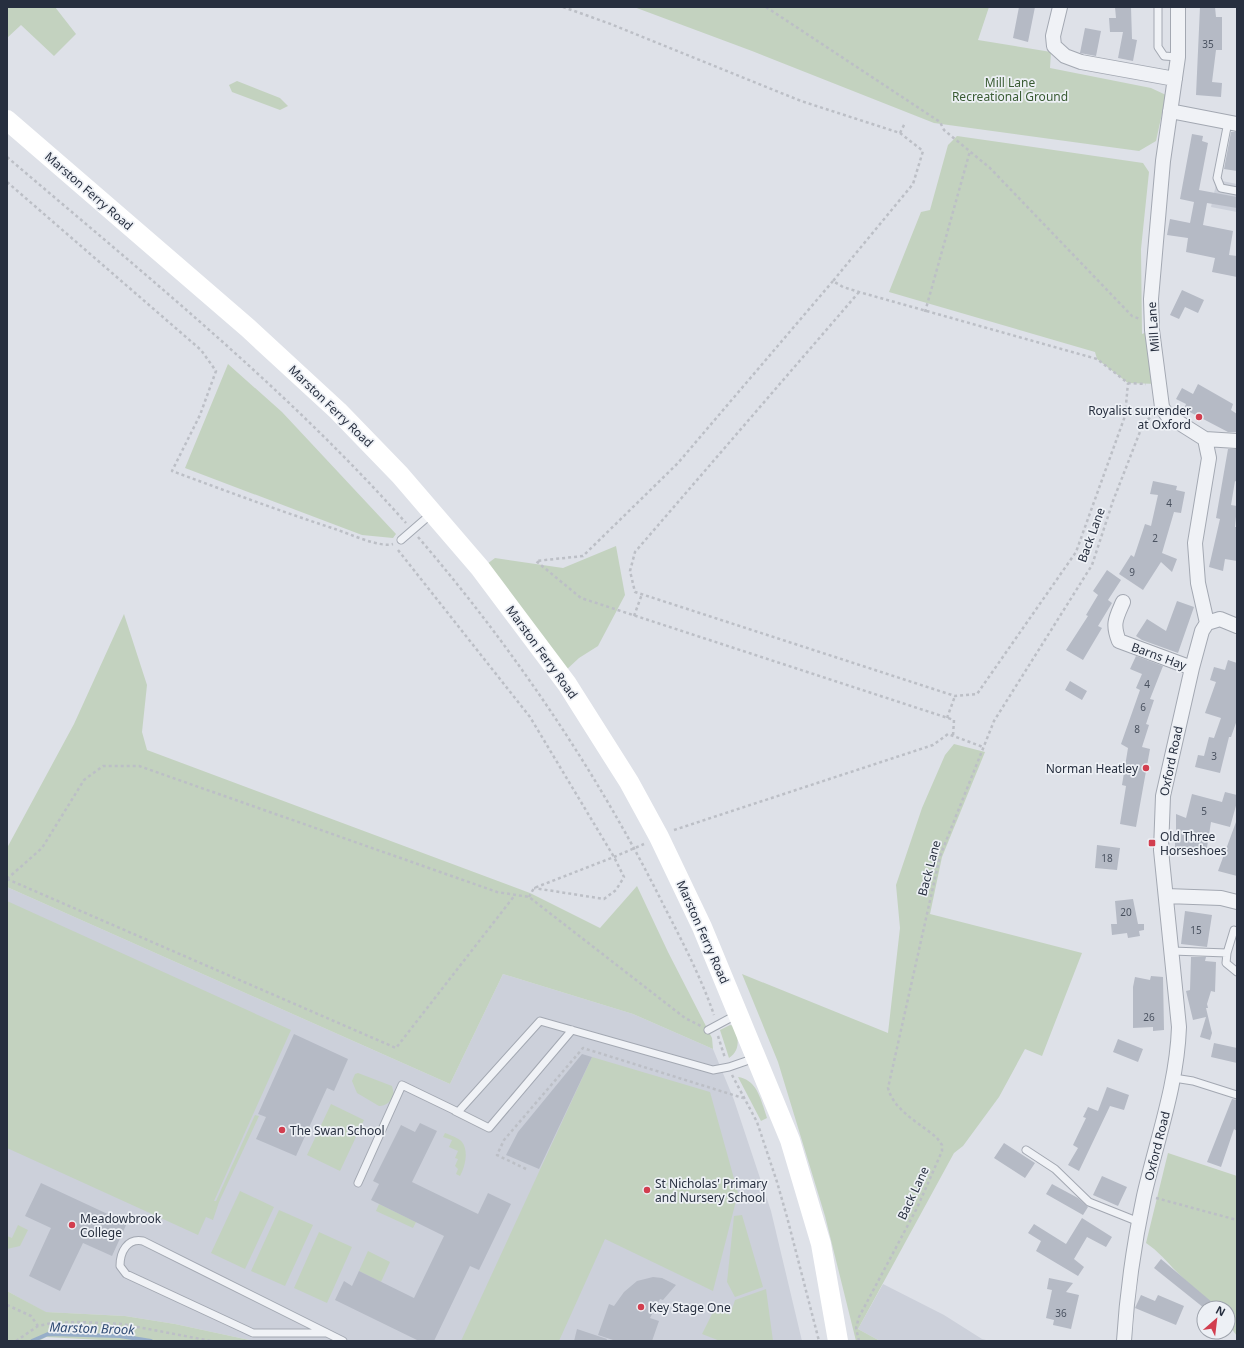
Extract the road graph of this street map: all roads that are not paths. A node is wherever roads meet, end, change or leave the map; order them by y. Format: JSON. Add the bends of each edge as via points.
{"nodes":[{"id":1,"x":1060,"y":7,"type":"edge"},
{"id":2,"x":1158,"y":7,"type":"edge"},
{"id":3,"x":1178,"y":7,"type":"edge"},
{"id":4,"x":1178,"y":57,"type":"junction"},
{"id":5,"x":1175,"y":79,"type":"junction"},
{"id":6,"x":1170,"y":111,"type":"junction"},
{"id":7,"x":7,"y":120,"type":"edge"},
{"id":8,"x":1232,"y":123,"type":"edge"},
{"id":9,"x":1237,"y":191,"type":"edge"},
{"id":10,"x":1205,"y":439,"type":"junction"},
{"id":11,"x":1237,"y":441,"type":"edge"},
{"id":12,"x":433,"y":512,"type":"junction"},
{"id":13,"x":401,"y":540,"type":"road end"},
{"id":14,"x":1123,"y":602,"type":"dead end"},
{"id":15,"x":1208,"y":623,"type":"junction"},
{"id":16,"x":1237,"y":626,"type":"edge"},
{"id":17,"x":1192,"y":668,"type":"junction"},
{"id":18,"x":1166,"y":896,"type":"junction"},
{"id":19,"x":1237,"y":902,"type":"edge"},
{"id":20,"x":1234,"y":930,"type":"dead end"},
{"id":21,"x":1172,"y":951,"type":"junction"},
{"id":22,"x":1227,"y":953,"type":"junction"},
{"id":23,"x":1237,"y":972,"type":"edge"},
{"id":24,"x":738,"y":1014,"type":"junction"},
{"id":25,"x":572,"y":1030,"type":"junction"},
{"id":26,"x":708,"y":1030,"type":"road end"},
{"id":27,"x":756,"y":1058,"type":"junction"},
{"id":28,"x":1174,"y":1078,"type":"junction"},
{"id":29,"x":1237,"y":1095,"type":"edge"},
{"id":30,"x":449,"y":1108,"type":"junction"},
{"id":31,"x":1026,"y":1150,"type":"dead end"},
{"id":32,"x":358,"y":1182,"type":"dead end"},
{"id":33,"x":1139,"y":1222,"type":"junction"},
{"id":34,"x":326,"y":1333,"type":"junction"},
{"id":35,"x":343,"y":1341,"type":"edge"},
{"id":36,"x":838,"y":1341,"type":"edge"},
{"id":37,"x":1124,"y":1341,"type":"edge"}],
"edges":[{"from":1,"to":5,"type":"street","via":[[1053,36],[1054,46],[1065,56],[1081,62]]},
{"from":2,"to":4,"type":"lane","via":[[1158,48],[1164,56]]},
{"from":3,"to":4,"type":"street","name":"Mill Lane"},
{"from":4,"to":5,"type":"street","name":"Mill Lane"},
{"from":5,"to":6,"type":"street","name":"Mill Lane"},
{"from":6,"to":8,"type":"street"},
{"from":6,"to":10,"type":"street","name":"Mill Lane","via":[[1158,205],[1151,298],[1158,384],[1162,407],[1167,415]]},
{"from":7,"to":12,"type":"main road","name":"Marston Ferry Road","via":[[242,322],[338,410]]},
{"from":8,"to":9,"type":"lane","via":[[1217,178],[1221,188]]},
{"from":10,"to":11,"type":"street"},
{"from":10,"to":15,"type":"street","via":[[1209,458],[1195,543],[1198,583]]},
{"from":12,"to":13,"type":"lane"},
{"from":12,"to":24,"type":"main road","name":"Marston Ferry Road","via":[[480,568],[566,684],[629,782],[659,836],[702,927]]},
{"from":14,"to":17,"type":"street","name":"Barns Hay","via":[[1114,629],[1119,641]]},
{"from":15,"to":16,"type":"street","via":[[1220,619]]},
{"from":15,"to":17,"type":"street","name":"Oxford Road","via":[[1202,631]]},
{"from":17,"to":18,"type":"street","name":"Oxford Road","via":[[1162,796],[1162,850]]},
{"from":18,"to":19,"type":"street","via":[[1221,898]]},
{"from":18,"to":21,"type":"street","name":"Oxford Road"},
{"from":20,"to":22,"type":"lane"},
{"from":21,"to":22,"type":"lane"},
{"from":21,"to":28,"type":"street","name":"Oxford Road","via":[[1179,1027]]},
{"from":22,"to":23,"type":"lane","via":[[1226,963]]},
{"from":24,"to":26,"type":"lane"},
{"from":24,"to":27,"type":"main road","name":"Marston Ferry Road"},
{"from":25,"to":27,"type":"lane","via":[[712,1070],[729,1068]]},
{"from":25,"to":30,"type":"lane","via":[[540,1021],[458,1112]]},
{"from":25,"to":30,"type":"lane","via":[[489,1128]]},
{"from":27,"to":36,"type":"main road","name":"Marston Ferry Road","via":[[790,1140],[821,1244]]},
{"from":28,"to":29,"type":"lane","via":[[1193,1081]]},
{"from":28,"to":33,"type":"street","name":"Oxford Road"},
{"from":30,"to":32,"type":"lane","via":[[402,1085]]},
{"from":31,"to":33,"type":"lane","via":[[1055,1169],[1089,1202]]},
{"from":33,"to":37,"type":"street","name":"Oxford Road","via":[[1126,1300]]},
{"from":34,"to":34,"type":"lane","via":[[143,1241],[130,1242],[123,1250],[120,1266],[126,1274],[253,1333]]},
{"from":34,"to":35,"type":"lane"}]}
